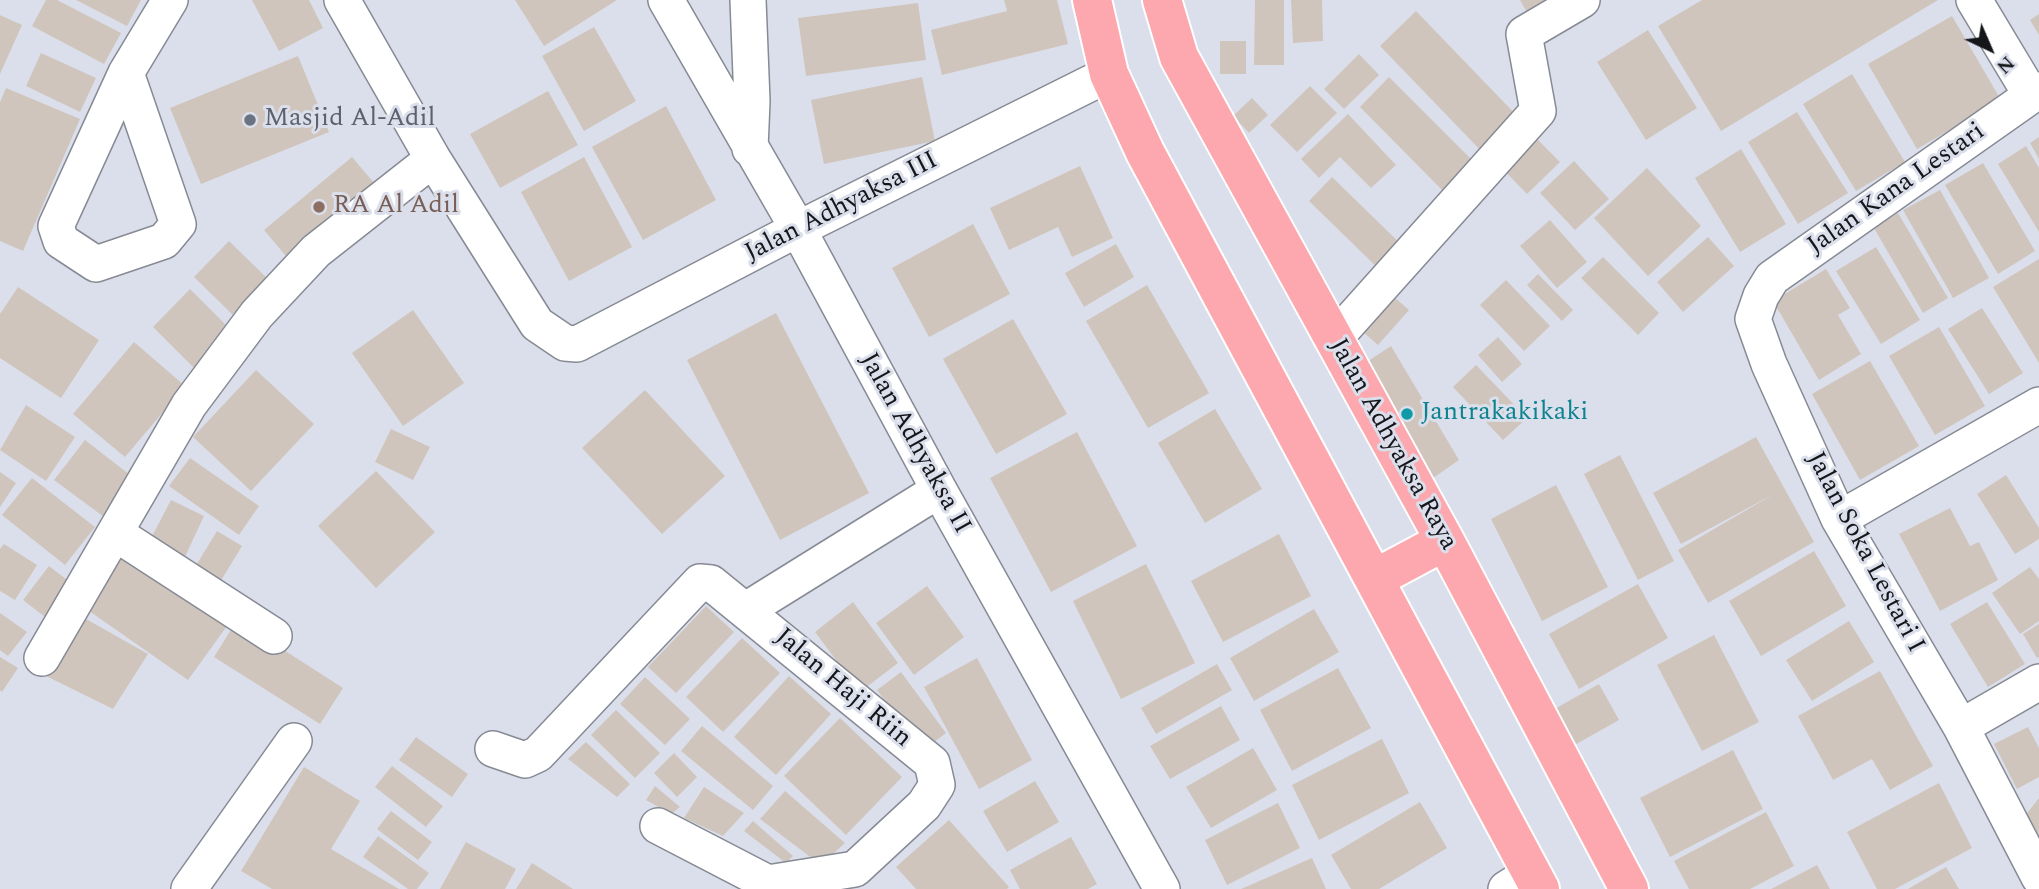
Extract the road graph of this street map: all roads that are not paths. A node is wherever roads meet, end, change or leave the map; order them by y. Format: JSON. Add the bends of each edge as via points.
{"nodes":[{"id":1,"x":170,"y":0,"type":"edge"},
{"id":2,"x":342,"y":0,"type":"edge"},
{"id":3,"x":666,"y":0,"type":"edge"},
{"id":4,"x":748,"y":0,"type":"edge"},
{"id":5,"x":1092,"y":0,"type":"edge"},
{"id":6,"x":1162,"y":0,"type":"edge"},
{"id":7,"x":1582,"y":0,"type":"edge"},
{"id":8,"x":1974,"y":0,"type":"edge"},
{"id":9,"x":126,"y":72,"type":"junction"},
{"id":10,"x":1109,"y":74,"type":"junction"},
{"id":11,"x":2035,"y":93,"type":"edge"},
{"id":12,"x":750,"y":149,"type":"junction"},
{"id":13,"x":433,"y":159,"type":"junction"},
{"id":14,"x":798,"y":229,"type":"junction"},
{"id":15,"x":1761,"y":296,"type":"joint"},
{"id":16,"x":1334,"y":339,"type":"junction"},
{"id":17,"x":2039,"y":405,"type":"edge"},
{"id":18,"x":939,"y":490,"type":"junction"},
{"id":19,"x":1839,"y":519,"type":"junction"},
{"id":20,"x":115,"y":533,"type":"junction"},
{"id":21,"x":1445,"y":541,"type":"junction"},
{"id":22,"x":1374,"y":579,"type":"junction"},
{"id":23,"x":746,"y":610,"type":"junction"},
{"id":24,"x":274,"y":636,"type":"dead end"},
{"id":25,"x":42,"y":658,"type":"dead end"},
{"id":26,"x":2039,"y":682,"type":"edge"},
{"id":27,"x":1961,"y":727,"type":"junction"},
{"id":28,"x":294,"y":741,"type":"dead end"},
{"id":29,"x":493,"y":749,"type":"dead end"},
{"id":30,"x":658,"y":826,"type":"dead end"},
{"id":31,"x":2039,"y":877,"type":"edge"},
{"id":32,"x":1526,"y":884,"type":"edge"},
{"id":33,"x":766,"y":886,"type":"edge"},
{"id":34,"x":189,"y":889,"type":"edge"},
{"id":35,"x":1162,"y":889,"type":"edge"},
{"id":36,"x":1629,"y":889,"type":"edge"}],
"edges":[{"from":1,"to":9,"type":"street"},
{"from":2,"to":13,"type":"street"},
{"from":3,"to":12,"type":"street","name":"Jalan Adhyaksa II"},
{"from":4,"to":12,"type":"street"},
{"from":5,"to":10,"type":"main road"},
{"from":6,"to":16,"type":"main road","name":"Jalan Adhyaksa Raya","via":[[1179,57]]},
{"from":7,"to":16,"type":"street","via":[[1524,34],[1538,111]]},
{"from":8,"to":11,"type":"street"},
{"from":9,"to":9,"type":"street","via":[[56,226],[61,241],[96,264],[164,241],[178,224]]},
{"from":10,"to":14,"type":"street","name":"Jalan Adhyaksa III"},
{"from":10,"to":22,"type":"main road","via":[[1145,152]]},
{"from":11,"to":15,"type":"street","name":"Jalan Kana Lestari","via":[[1772,278]]},
{"from":12,"to":14,"type":"street","name":"Jalan Adhyaksa II"},
{"from":13,"to":14,"type":"street","name":"Jalan Adhyaksa III","via":[[537,324],[577,345]]},
{"from":13,"to":20,"type":"street","via":[[316,251],[257,314],[189,405]]},
{"from":14,"to":18,"type":"street","name":"Jalan Adhyaksa II"},
{"from":15,"to":19,"type":"street","name":"Jalan Soka Lestari I","via":[[1754,319],[1758,339]]},
{"from":16,"to":21,"type":"main road","name":"Jalan Adhyaksa Raya"},
{"from":17,"to":19,"type":"street"},
{"from":18,"to":23,"type":"street","name":"Jalan Haji Riin"},
{"from":18,"to":35,"type":"street","name":"Jalan Adhyaksa II"},
{"from":19,"to":27,"type":"street","name":"Jalan Soka Lestari I"},
{"from":20,"to":24,"type":"street"},
{"from":20,"to":25,"type":"street"},
{"from":21,"to":22,"type":"main road"},
{"from":21,"to":36,"type":"main road","name":"Jalan Adhyaksa Raya"},
{"from":22,"to":32,"type":"main road"},
{"from":23,"to":29,"type":"street","via":[[711,583],[700,582],[538,754],[525,760]]},
{"from":23,"to":33,"type":"street","name":"Jalan Haji Riin","via":[[932,763],[936,785],[924,805],[855,869]]},
{"from":26,"to":27,"type":"street"},
{"from":27,"to":31,"type":"street","name":"Jalan Soka Lestari I"},
{"from":28,"to":34,"type":"street"},
{"from":30,"to":33,"type":"street"}]}
